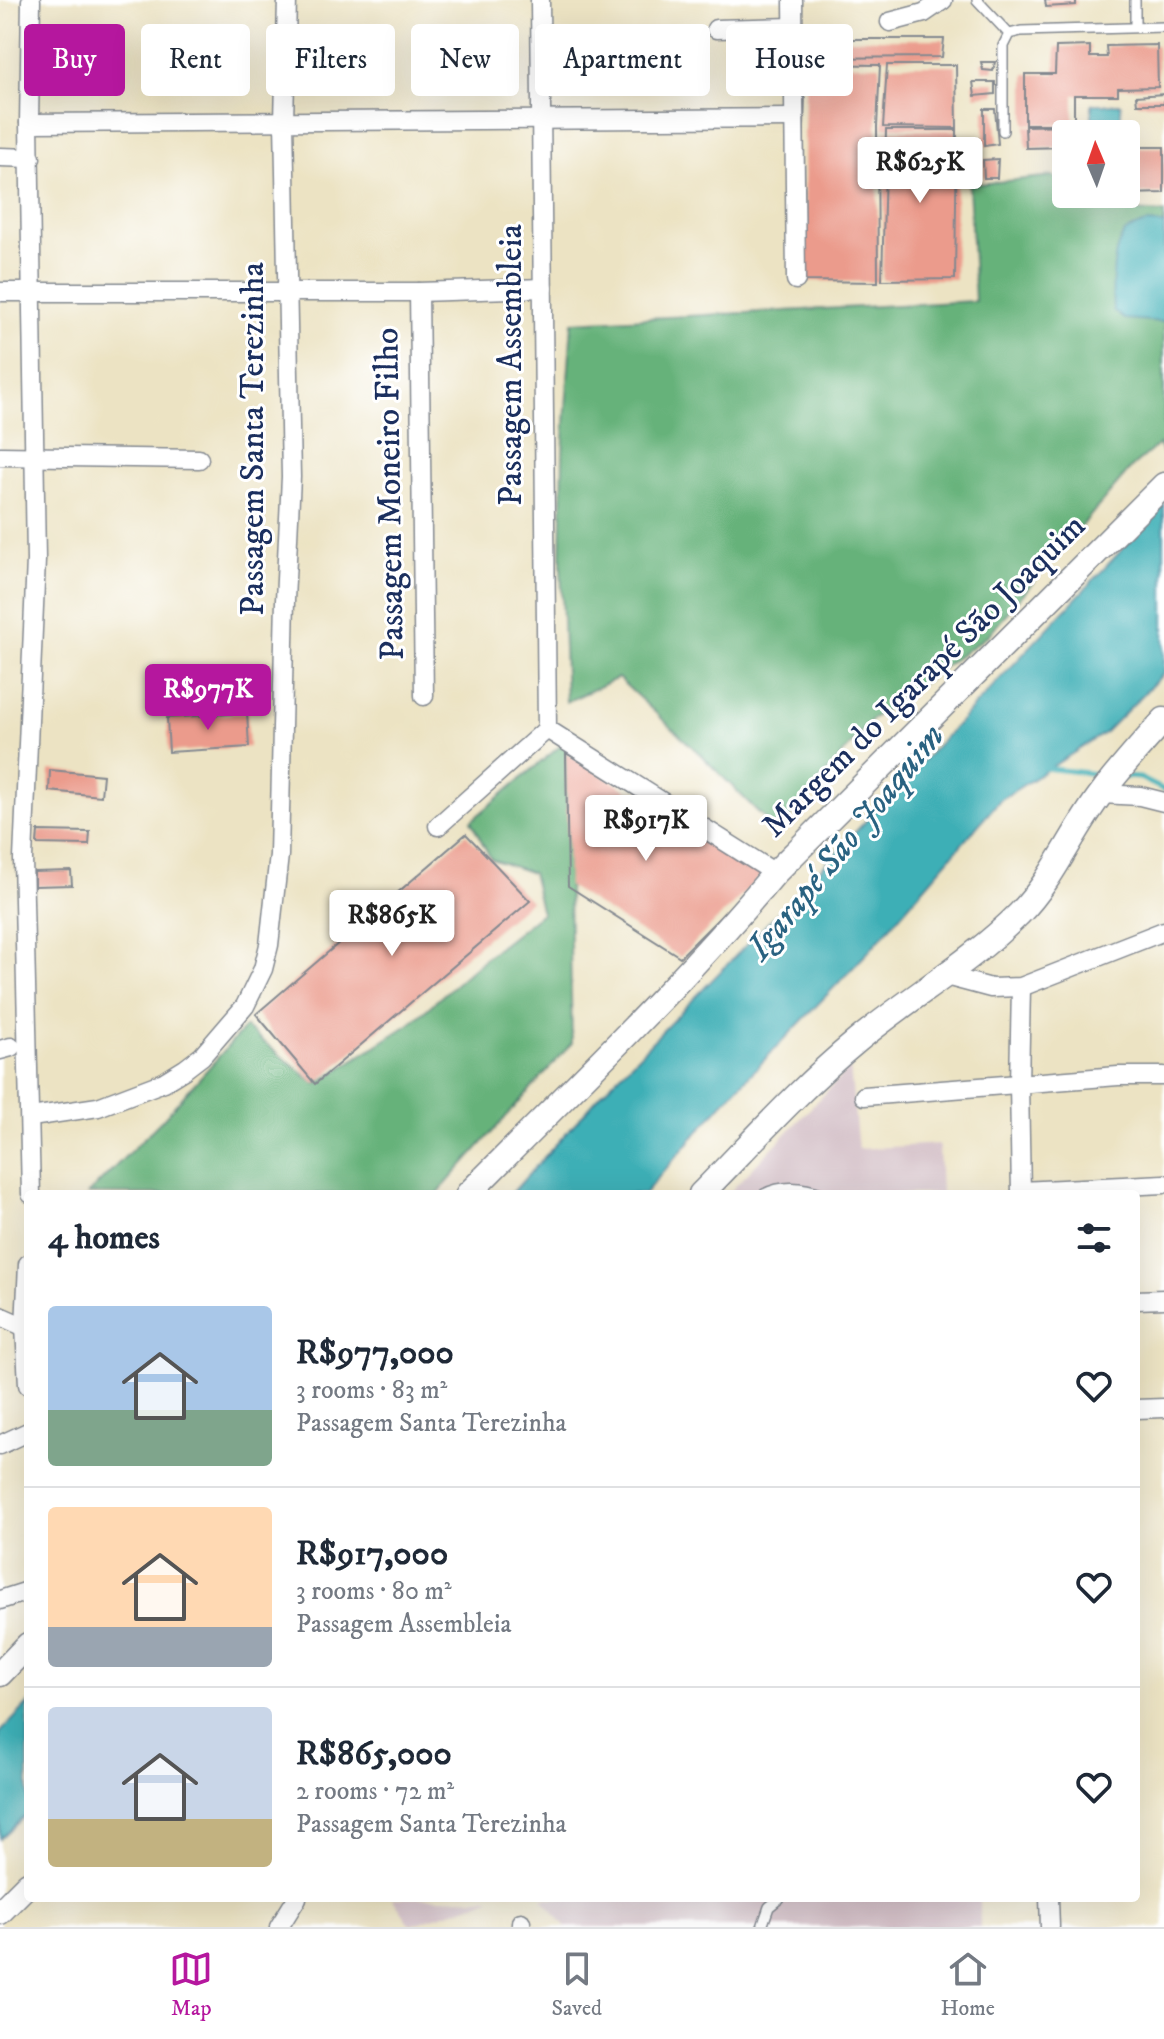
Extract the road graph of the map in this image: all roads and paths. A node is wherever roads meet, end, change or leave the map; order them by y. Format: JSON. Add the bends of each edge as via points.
{"nodes":[{"id":1,"x":31,"y":0,"type":"edge"},
{"id":2,"x":287,"y":0,"type":"edge"},
{"id":3,"x":540,"y":0,"type":"edge"},
{"id":4,"x":793,"y":0,"type":"edge"},
{"id":5,"x":943,"y":0,"type":"edge"},
{"id":6,"x":977,"y":0,"type":"edge"},
{"id":7,"x":1135,"y":0,"type":"edge"},
{"id":8,"x":890,"y":22,"type":"dead end"},
{"id":9,"x":793,"y":24,"type":"edge"},
{"id":10,"x":1135,"y":27,"type":"junction"},
{"id":11,"x":1164,"y":27,"type":"edge"},
{"id":12,"x":716,"y":29,"type":"dead end"},
{"id":13,"x":726,"y":29,"type":"edge"},
{"id":14,"x":1009,"y":34,"type":"junction"},
{"id":15,"x":793,"y":96,"type":"edge"},
{"id":16,"x":793,"y":118,"type":"junction"},
{"id":17,"x":541,"y":120,"type":"junction"},
{"id":18,"x":284,"y":121,"type":"junction"},
{"id":19,"x":29,"y":123,"type":"junction"},
{"id":20,"x":1003,"y":131,"type":"dead end"},
{"id":21,"x":0,"y":157,"type":"edge"},
{"id":22,"x":31,"y":158,"type":"junction"},
{"id":23,"x":796,"y":280,"type":"dead end"},
{"id":24,"x":543,"y":288,"type":"junction"},
{"id":25,"x":287,"y":290,"type":"junction"},
{"id":26,"x":32,"y":291,"type":"junction"},
{"id":27,"x":0,"y":292,"type":"edge"},
{"id":28,"x":419,"y":292,"type":"junction"},
{"id":29,"x":35,"y":455,"type":"junction"},
{"id":30,"x":0,"y":456,"type":"edge"},
{"id":31,"x":199,"y":459,"type":"dead end"},
{"id":32,"x":1164,"y":485,"type":"edge"},
{"id":33,"x":424,"y":696,"type":"dead end"},
{"id":34,"x":1164,"y":720,"type":"edge"},
{"id":35,"x":547,"y":729,"type":"junction"},
{"id":36,"x":1101,"y":794,"type":"junction"},
{"id":37,"x":1164,"y":802,"type":"edge"},
{"id":38,"x":438,"y":826,"type":"dead end"},
{"id":39,"x":775,"y":873,"type":"junction"},
{"id":40,"x":1164,"y":931,"type":"edge"},
{"id":41,"x":946,"y":976,"type":"junction"},
{"id":42,"x":1021,"y":987,"type":"junction"},
{"id":43,"x":1164,"y":1076,"type":"edge"},
{"id":44,"x":1019,"y":1084,"type":"junction"},
{"id":45,"x":864,"y":1096,"type":"dead end"},
{"id":46,"x":31,"y":1117,"type":"junction"},
{"id":47,"x":1164,"y":1184,"type":"edge"},
{"id":48,"x":31,"y":1190,"type":"edge"},
{"id":49,"x":472,"y":1190,"type":"edge"},
{"id":50,"x":705,"y":1190,"type":"edge"},
{"id":51,"x":773,"y":1190,"type":"edge"},
{"id":52,"x":809,"y":1190,"type":"edge"},
{"id":53,"x":1021,"y":1190,"type":"edge"},
{"id":54,"x":1057,"y":1190,"type":"edge"},
{"id":55,"x":1164,"y":1299,"type":"edge"},
{"id":56,"x":1140,"y":1300,"type":"edge"},
{"id":57,"x":0,"y":1316,"type":"edge"},
{"id":58,"x":24,"y":1327,"type":"edge"},
{"id":59,"x":1164,"y":1408,"type":"edge"},
{"id":60,"x":1140,"y":1409,"type":"edge"},
{"id":61,"x":24,"y":1434,"type":"edge"},
{"id":62,"x":0,"y":1445,"type":"edge"},
{"id":63,"x":24,"y":1592,"type":"edge"},
{"id":64,"x":0,"y":1600,"type":"edge"},
{"id":65,"x":24,"y":1649,"type":"edge"},
{"id":66,"x":0,"y":1674,"type":"edge"},
{"id":67,"x":24,"y":1888,"type":"edge"},
{"id":68,"x":295,"y":1902,"type":"edge"},
{"id":69,"x":775,"y":1902,"type":"edge"},
{"id":70,"x":1049,"y":1902,"type":"edge"},
{"id":71,"x":0,"y":1912,"type":"edge"},
{"id":72,"x":279,"y":1927,"type":"edge"},
{"id":73,"x":762,"y":1927,"type":"edge"},
{"id":74,"x":1050,"y":1927,"type":"edge"}],
"edges":[{"from":1,"to":19,"type":"street"},
{"from":2,"to":18,"type":"street","name":"Passagem Santa Terezinha"},
{"from":3,"to":17,"type":"street","name":"Passagem Assembleia"},
{"from":4,"to":9,"type":"street"},
{"from":5,"to":8,"type":"street","via":[[924,13]]},
{"from":6,"to":14,"type":"lane"},
{"from":7,"to":10,"type":"lane"},
{"from":10,"to":11,"type":"lane"},
{"from":10,"to":14,"type":"lane"},
{"from":12,"to":13,"type":"street"},
{"from":14,"to":20,"type":"lane","via":[[1003,46]]},
{"from":15,"to":16,"type":"street"},
{"from":16,"to":17,"type":"street"},
{"from":16,"to":23,"type":"street"},
{"from":17,"to":18,"type":"street"},
{"from":17,"to":24,"type":"street","name":"Passagem Assembleia"},
{"from":18,"to":19,"type":"street"},
{"from":18,"to":25,"type":"street","name":"Passagem Santa Terezinha"},
{"from":19,"to":22,"type":"street"},
{"from":21,"to":22,"type":"street"},
{"from":22,"to":26,"type":"street"},
{"from":24,"to":28,"type":"street"},
{"from":24,"to":35,"type":"street","name":"Passagem Assembleia"},
{"from":25,"to":26,"type":"street"},
{"from":25,"to":28,"type":"street"},
{"from":25,"to":46,"type":"street","name":"Passagem Santa Terezinha","via":[[291,417],[280,840],[263,969],[245,1006],[185,1069],[98,1107]]},
{"from":26,"to":27,"type":"street"},
{"from":26,"to":29,"type":"street"},
{"from":28,"to":33,"type":"street","name":"Passagem Moneiro Filho"},
{"from":29,"to":30,"type":"street"},
{"from":29,"to":31,"type":"street"},
{"from":29,"to":46,"type":"street","via":[[36,560],[23,859]]},
{"from":32,"to":39,"type":"street","name":"Margem do Igarapé São Joaquim"},
{"from":34,"to":36,"type":"street"},
{"from":35,"to":38,"type":"street"},
{"from":35,"to":39,"type":"street"},
{"from":36,"to":37,"type":"street"},
{"from":36,"to":41,"type":"street","via":[[1021,913]]},
{"from":39,"to":49,"type":"street","name":"Margem do Igarapé São Joaquim","via":[[662,998]]},
{"from":40,"to":42,"type":"street"},
{"from":41,"to":42,"type":"street","via":[[991,988]]},
{"from":41,"to":50,"type":"street","via":[[832,1063]]},
{"from":42,"to":44,"type":"street"},
{"from":43,"to":44,"type":"street"},
{"from":44,"to":45,"type":"street"},
{"from":44,"to":53,"type":"street"},
{"from":46,"to":48,"type":"street"},
{"from":47,"to":54,"type":"street"},
{"from":51,"to":52,"type":"lane"},
{"from":55,"to":56,"type":"street"},
{"from":57,"to":58,"type":"street"},
{"from":59,"to":60,"type":"street"},
{"from":61,"to":62,"type":"street"},
{"from":63,"to":64,"type":"street"},
{"from":65,"to":66,"type":"street"},
{"from":67,"to":71,"type":"street"},
{"from":68,"to":72,"type":"street"},
{"from":69,"to":73,"type":"lane"},
{"from":70,"to":74,"type":"street"}]}
